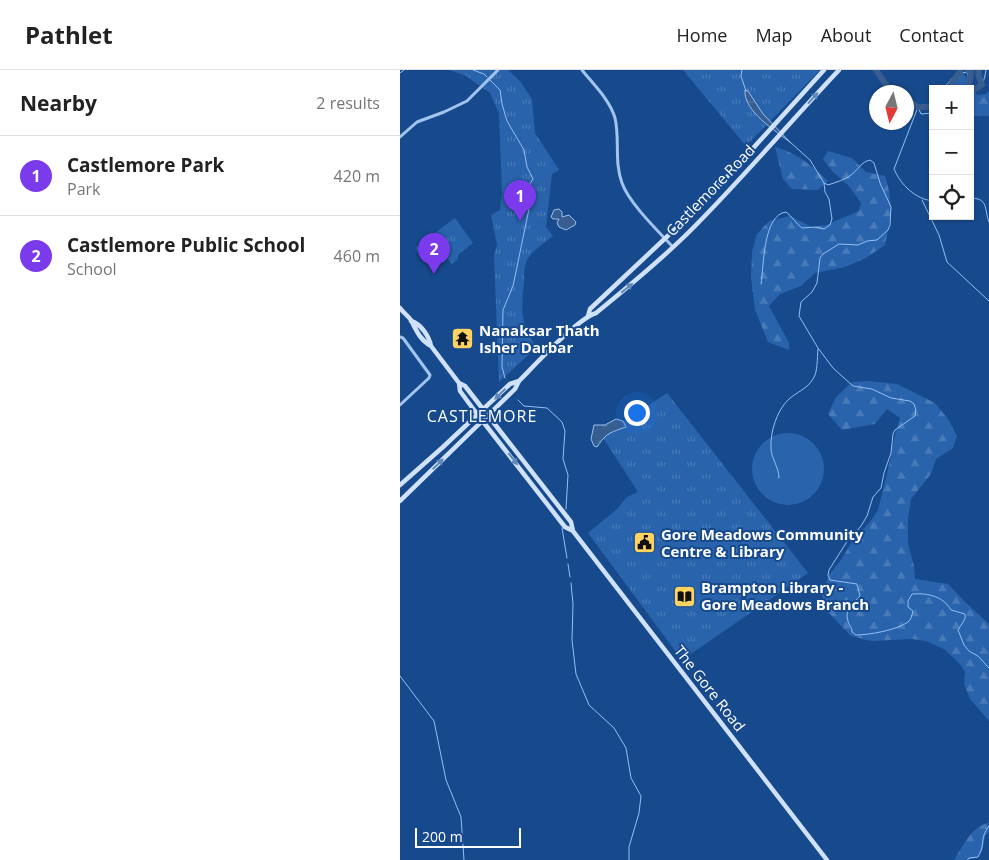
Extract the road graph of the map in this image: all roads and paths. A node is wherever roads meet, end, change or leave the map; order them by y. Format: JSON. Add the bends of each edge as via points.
{"nodes":[{"id":1,"x":498,"y":70,"type":"edge"},
{"id":2,"x":582,"y":70,"type":"edge"},
{"id":3,"x":824,"y":70,"type":"edge"},
{"id":4,"x":839,"y":70,"type":"edge"},
{"id":5,"x":400,"y":137,"type":"edge"},
{"id":6,"x":755,"y":147,"type":"junction"},
{"id":7,"x":763,"y":154,"type":"junction"},
{"id":8,"x":734,"y":170,"type":"junction"},
{"id":9,"x":742,"y":177,"type":"junction"},
{"id":10,"x":666,"y":239,"type":"junction"},
{"id":11,"x":673,"y":246,"type":"junction"},
{"id":12,"x":400,"y":308,"type":"edge"},
{"id":13,"x":588,"y":316,"type":"junction"},
{"id":14,"x":400,"y":337,"type":"edge"},
{"id":15,"x":519,"y":381,"type":"junction"},
{"id":16,"x":459,"y":383,"type":"junction"},
{"id":17,"x":400,"y":405,"type":"edge"},
{"id":18,"x":483,"y":410,"type":"junction"},
{"id":19,"x":478,"y":415,"type":"junction"},
{"id":20,"x":488,"y":416,"type":"junction"},
{"id":21,"x":483,"y":421,"type":"junction"},
{"id":22,"x":400,"y":485,"type":"edge"},
{"id":23,"x":400,"y":501,"type":"edge"},
{"id":24,"x":556,"y":502,"type":"junction"},
{"id":25,"x":550,"y":506,"type":"junction"},
{"id":26,"x":573,"y":531,"type":"junction"},
{"id":27,"x":827,"y":860,"type":"edge"}],
"edges":[{"from":1,"to":5,"type":"street","via":[[467,101],[417,122]]},
{"from":2,"to":10,"type":"street","via":[[615,117],[622,184]]},
{"from":3,"to":6,"type":"main road","name":"Castlemore Road"},
{"from":7,"to":4,"type":"main road","name":"Castlemore Road","one_way":true},
{"from":6,"to":7,"type":"main road"},
{"from":6,"to":8,"type":"main road","name":"Castlemore Road"},
{"from":7,"to":9,"type":"main road","name":"Castlemore Road"},
{"from":8,"to":9,"type":"main road"},
{"from":8,"to":10,"type":"main road","name":"Castlemore Road"},
{"from":9,"to":11,"type":"main road","name":"Castlemore Road"},
{"from":10,"to":11,"type":"street"},
{"from":10,"to":13,"type":"main road","name":"Castlemore Road","via":[[590,309]]},
{"from":13,"to":11,"type":"main road","name":"Castlemore Road","one_way":true,"via":[[596,314]]},
{"from":12,"to":16,"type":"main road","name":"The Gore Road"},
{"from":13,"to":15,"type":"main road","name":"Castlemore Road"},
{"from":14,"to":17,"type":"street","via":[[430,375]]},
{"from":15,"to":18,"type":"main road","name":"Castlemore Road","one_way":true,"via":[[510,384]]},
{"from":15,"to":20,"type":"main road","name":"Castlemore Road","via":[[516,389]]},
{"from":16,"to":18,"type":"main road","name":"The Gore Road","via":[[466,386]]},
{"from":16,"to":19,"type":"main road","name":"The Gore Road","via":[[460,391]]},
{"from":18,"to":19,"type":"main road","name":"Castlemore Road"},
{"from":18,"to":20,"type":"main road","name":"The Gore Road"},
{"from":19,"to":21,"type":"main road","name":"The Gore Road"},
{"from":19,"to":22,"type":"main road","name":"Castlemore Road"},
{"from":20,"to":21,"type":"main road","name":"Castlemore Road"},
{"from":20,"to":24,"type":"main road","name":"The Gore Road"},
{"from":23,"to":21,"type":"main road","name":"Castlemore Road","one_way":true},
{"from":21,"to":25,"type":"main road","name":"The Gore Road","one_way":true},
{"from":24,"to":25,"type":"main road"},
{"from":24,"to":26,"type":"main road","name":"The Gore Road","via":[[571,522]]},
{"from":25,"to":26,"type":"main road","name":"The Gore Road","via":[[565,527]]},
{"from":26,"to":27,"type":"main road","name":"The Gore Road"}]}
